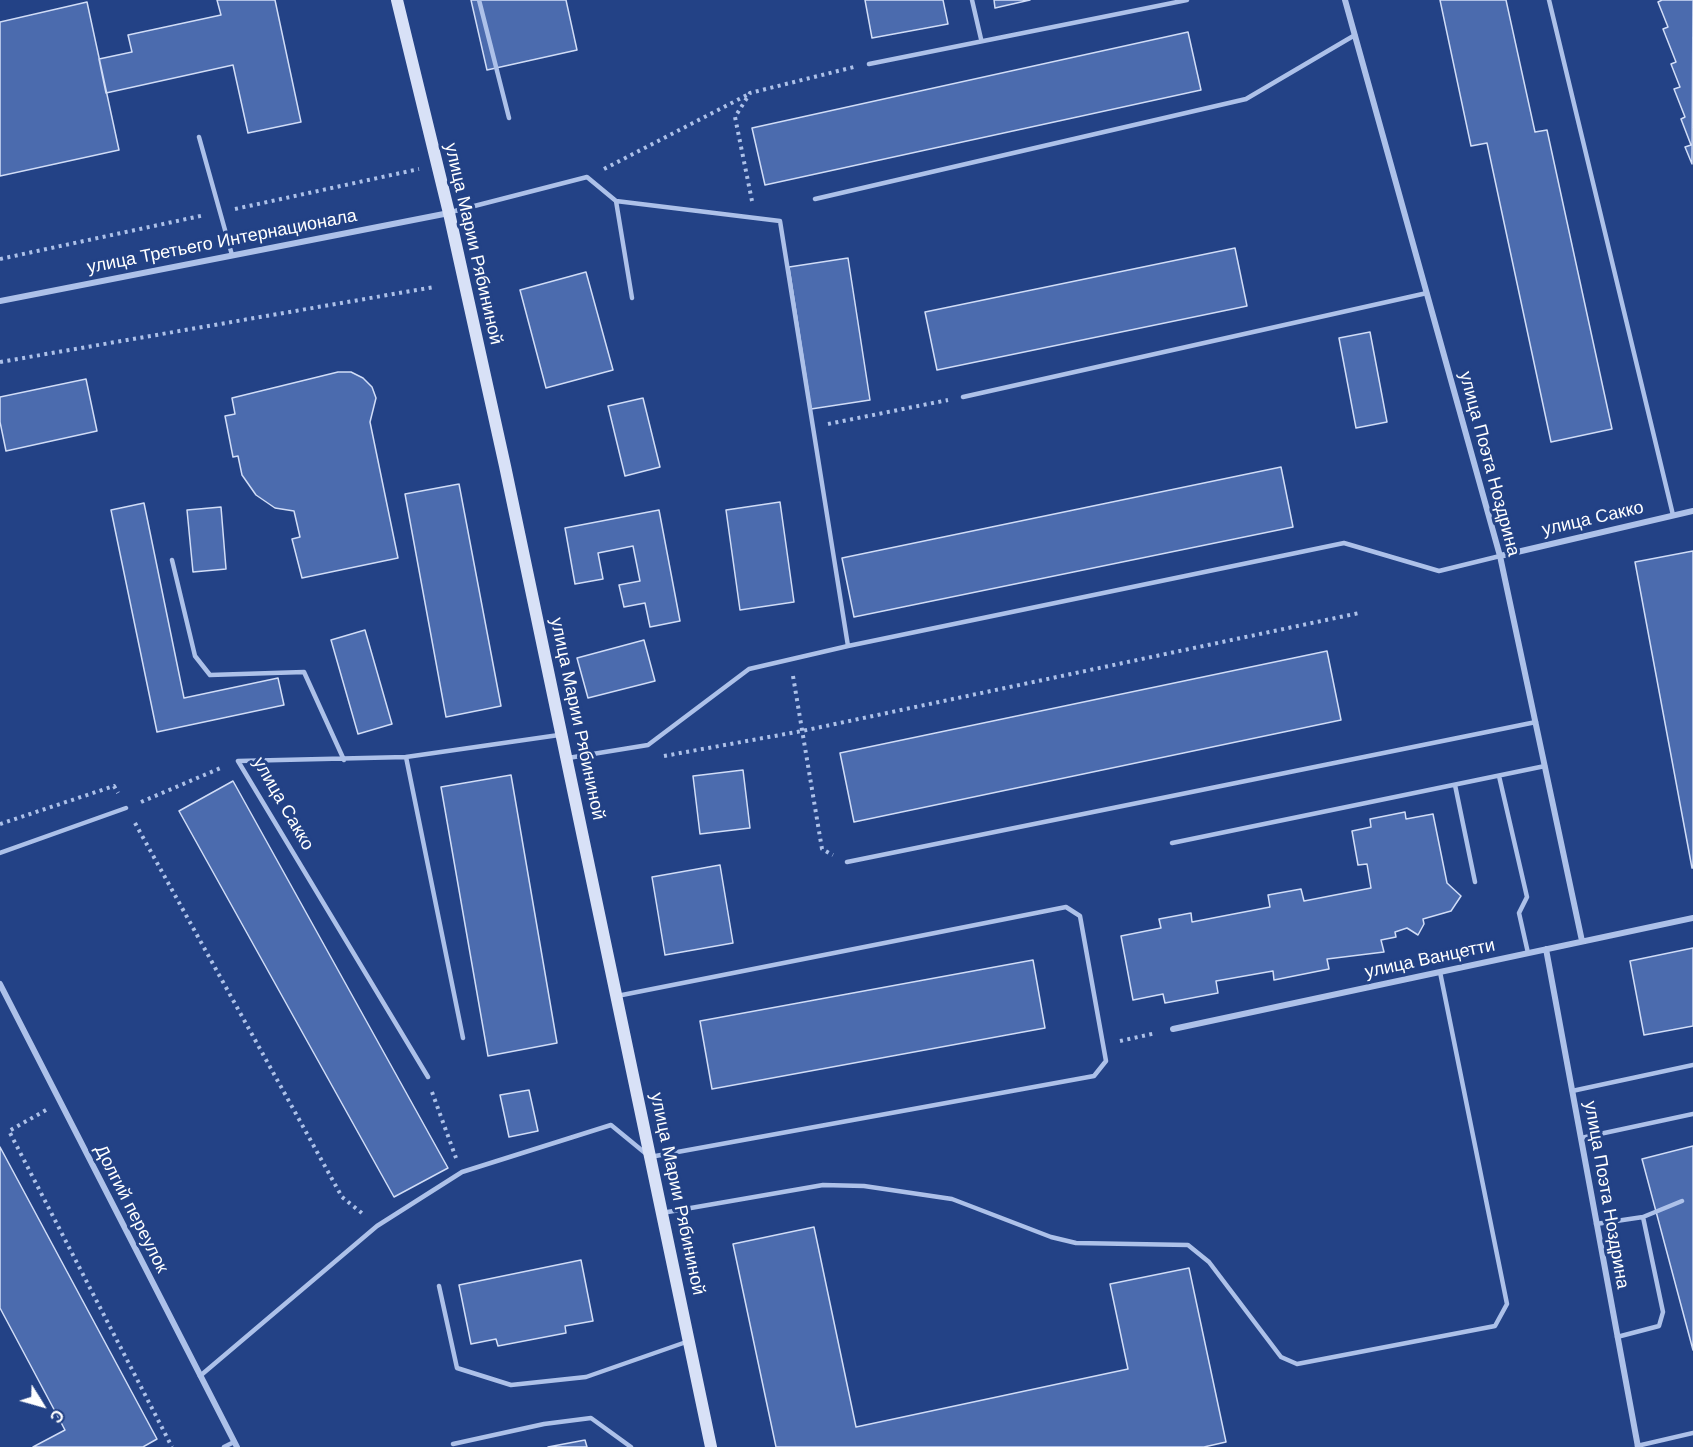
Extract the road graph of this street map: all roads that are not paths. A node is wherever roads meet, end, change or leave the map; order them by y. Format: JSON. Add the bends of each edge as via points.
{"nodes":[{"id":1,"x":397,"y":0,"type":"edge"},
{"id":2,"x":479,"y":0,"type":"edge"},
{"id":3,"x":972,"y":0,"type":"edge"},
{"id":4,"x":1187,"y":0,"type":"edge"},
{"id":5,"x":1345,"y":0,"type":"edge"},
{"id":6,"x":1549,"y":0,"type":"edge"},
{"id":7,"x":1355,"y":35,"type":"junction"},
{"id":8,"x":981,"y":39,"type":"junction"},
{"id":9,"x":869,"y":63,"type":"road end"},
{"id":10,"x":509,"y":118,"type":"dead end"},
{"id":11,"x":200,"y":137,"type":"dead end"},
{"id":12,"x":815,"y":199,"type":"dead end"},
{"id":13,"x":616,"y":201,"type":"junction"},
{"id":14,"x":449,"y":213,"type":"junction"},
{"id":15,"x":232,"y":255,"type":"junction"},
{"id":16,"x":1427,"y":293,"type":"junction"},
{"id":17,"x":632,"y":298,"type":"dead end"},
{"id":18,"x":0,"y":301,"type":"edge"},
{"id":19,"x":963,"y":397,"type":"road end"},
{"id":20,"x":1693,"y":511,"type":"edge"},
{"id":21,"x":1673,"y":515,"type":"junction"},
{"id":22,"x":1500,"y":556,"type":"junction"},
{"id":23,"x":172,"y":560,"type":"dead end"},
{"id":24,"x":848,"y":646,"type":"junction"},
{"id":25,"x":1536,"y":722,"type":"junction"},
{"id":26,"x":562,"y":735,"type":"junction"},
{"id":27,"x":406,"y":757,"type":"junction"},
{"id":28,"x":568,"y":758,"type":"junction"},
{"id":29,"x":344,"y":760,"type":"junction"},
{"id":30,"x":1545,"y":766,"type":"junction"},
{"id":31,"x":1499,"y":776,"type":"junction"},
{"id":32,"x":1455,"y":784,"type":"junction"},
{"id":33,"x":126,"y":808,"type":"road end"},
{"id":34,"x":1172,"y":843,"type":"dead end"},
{"id":35,"x":0,"y":853,"type":"edge"},
{"id":36,"x":847,"y":862,"type":"road end"},
{"id":37,"x":1475,"y":882,"type":"dead end"},
{"id":38,"x":1693,"y":918,"type":"edge"},
{"id":39,"x":1582,"y":941,"type":"junction"},
{"id":40,"x":1546,"y":949,"type":"junction"},
{"id":41,"x":1528,"y":953,"type":"junction"},
{"id":42,"x":1440,"y":972,"type":"junction"},
{"id":43,"x":0,"y":984,"type":"edge"},
{"id":44,"x":617,"y":996,"type":"junction"},
{"id":45,"x":1173,"y":1029,"type":"road end"},
{"id":46,"x":463,"y":1038,"type":"dead end"},
{"id":47,"x":1693,"y":1065,"type":"edge"},
{"id":48,"x":428,"y":1077,"type":"road end"},
{"id":49,"x":1572,"y":1091,"type":"junction"},
{"id":50,"x":1693,"y":1114,"type":"edge"},
{"id":51,"x":1581,"y":1138,"type":"junction"},
{"id":52,"x":650,"y":1157,"type":"junction"},
{"id":53,"x":1682,"y":1201,"type":"dead end"},
{"id":54,"x":662,"y":1213,"type":"junction"},
{"id":55,"x":1643,"y":1217,"type":"junction"},
{"id":56,"x":1596,"y":1224,"type":"junction"},
{"id":57,"x":439,"y":1286,"type":"dead end"},
{"id":58,"x":1617,"y":1337,"type":"junction"},
{"id":59,"x":689,"y":1340,"type":"junction"},
{"id":60,"x":200,"y":1376,"type":"junction"},
{"id":61,"x":1693,"y":1433,"type":"edge"},
{"id":62,"x":453,"y":1444,"type":"dead end"},
{"id":63,"x":235,"y":1445,"type":"edge"},
{"id":64,"x":224,"y":1447,"type":"edge"},
{"id":65,"x":631,"y":1447,"type":"edge"},
{"id":66,"x":711,"y":1447,"type":"edge"},
{"id":67,"x":1637,"y":1447,"type":"edge"}],
"edges":[{"from":1,"to":14,"type":"street","name":"улица Марии Рябининой"},
{"from":2,"to":10,"type":"lane"},
{"from":3,"to":8,"type":"lane"},
{"from":4,"to":8,"type":"lane"},
{"from":5,"to":7,"type":"street","name":"улица Поэта Ноздрина"},
{"from":6,"to":21,"type":"lane"},
{"from":7,"to":12,"type":"lane","via":[[1246,99]]},
{"from":7,"to":16,"type":"street","name":"улица Поэта Ноздрина"},
{"from":8,"to":9,"type":"lane"},
{"from":11,"to":15,"type":"lane"},
{"from":13,"to":14,"type":"lane","via":[[587,177]]},
{"from":13,"to":17,"type":"lane"},
{"from":13,"to":24,"type":"lane","via":[[780,221]]},
{"from":14,"to":15,"type":"street","name":"улица Третьего Интернационала"},
{"from":14,"to":26,"type":"street","name":"улица Марии Рябининой"},
{"from":15,"to":18,"type":"street","name":"улица Третьего Интернационала"},
{"from":16,"to":19,"type":"lane"},
{"from":16,"to":22,"type":"street","name":"улица Поэта Ноздрина"},
{"from":20,"to":21,"type":"street","name":"улица Сакко"},
{"from":21,"to":22,"type":"street","name":"улица Сакко"},
{"from":22,"to":24,"type":"lane","via":[[1439,571],[1344,543]]},
{"from":22,"to":25,"type":"street","name":"улица Поэта Ноздрина"},
{"from":23,"to":29,"type":"lane","via":[[195,656],[210,675],[304,672]]},
{"from":24,"to":28,"type":"lane","via":[[749,669],[648,745]]},
{"from":25,"to":30,"type":"street","name":"улица Поэта Ноздрина"},
{"from":25,"to":36,"type":"lane"},
{"from":26,"to":27,"type":"lane","name":"улица Сакко"},
{"from":26,"to":28,"type":"street","name":"улица Марии Рябининой"},
{"from":27,"to":29,"type":"lane","name":"улица Сакко"},
{"from":27,"to":46,"type":"lane"},
{"from":28,"to":44,"type":"street","name":"улица Марии Рябининой"},
{"from":29,"to":48,"type":"lane","name":"улица Сакко","via":[[238,761]]},
{"from":30,"to":31,"type":"lane"},
{"from":30,"to":39,"type":"street","name":"улица Поэта Ноздрина"},
{"from":31,"to":32,"type":"lane"},
{"from":31,"to":41,"type":"lane","via":[[1527,897],[1519,913]]},
{"from":32,"to":34,"type":"lane"},
{"from":32,"to":37,"type":"lane"},
{"from":33,"to":35,"type":"lane"},
{"from":38,"to":39,"type":"street","name":"улица Ванцетти"},
{"from":39,"to":40,"type":"street","name":"улица Ванцетти"},
{"from":40,"to":41,"type":"street","name":"улица Ванцетти"},
{"from":40,"to":49,"type":"street","name":"улица Поэта Ноздрина"},
{"from":41,"to":42,"type":"street","name":"улица Ванцетти"},
{"from":42,"to":45,"type":"street","name":"улица Ванцетти"},
{"from":42,"to":54,"type":"lane","via":[[1507,1304],[1495,1326],[1297,1364],[1281,1357],[1209,1262],[1188,1245],[1076,1243],[952,1199],[864,1186],[824,1185]]},
{"from":43,"to":60,"type":"street","name":"Долгий переулок"},
{"from":44,"to":52,"type":"street","name":"улица Марии Рябининой"},
{"from":44,"to":52,"type":"lane","via":[[1066,907],[1080,916],[1106,1061],[1094,1076]]},
{"from":47,"to":49,"type":"lane"},
{"from":49,"to":51,"type":"street","name":"улица Поэта Ноздрина"},
{"from":50,"to":51,"type":"lane"},
{"from":51,"to":56,"type":"street","name":"улица Поэта Ноздрина"},
{"from":52,"to":54,"type":"street","name":"улица Марии Рябининой"},
{"from":52,"to":60,"type":"lane","via":[[611,1125],[462,1172],[377,1226]]},
{"from":53,"to":55,"type":"lane"},
{"from":54,"to":59,"type":"street","name":"улица Марии Рябининой"},
{"from":55,"to":56,"type":"lane"},
{"from":55,"to":58,"type":"lane","via":[[1663,1312],[1659,1326]]},
{"from":56,"to":58,"type":"street","name":"улица Поэта Ноздрина"},
{"from":57,"to":59,"type":"lane","via":[[457,1368],[511,1385],[586,1377]]},
{"from":58,"to":67,"type":"street","name":"улица Поэта Ноздрина"},
{"from":59,"to":66,"type":"street","name":"улица Марии Рябининой"},
{"from":60,"to":63,"type":"street","name":"Долгий переулок"},
{"from":61,"to":67,"type":"lane"},
{"from":62,"to":65,"type":"lane","via":[[591,1418]]},
{"from":63,"to":64,"type":"lane"}]}
